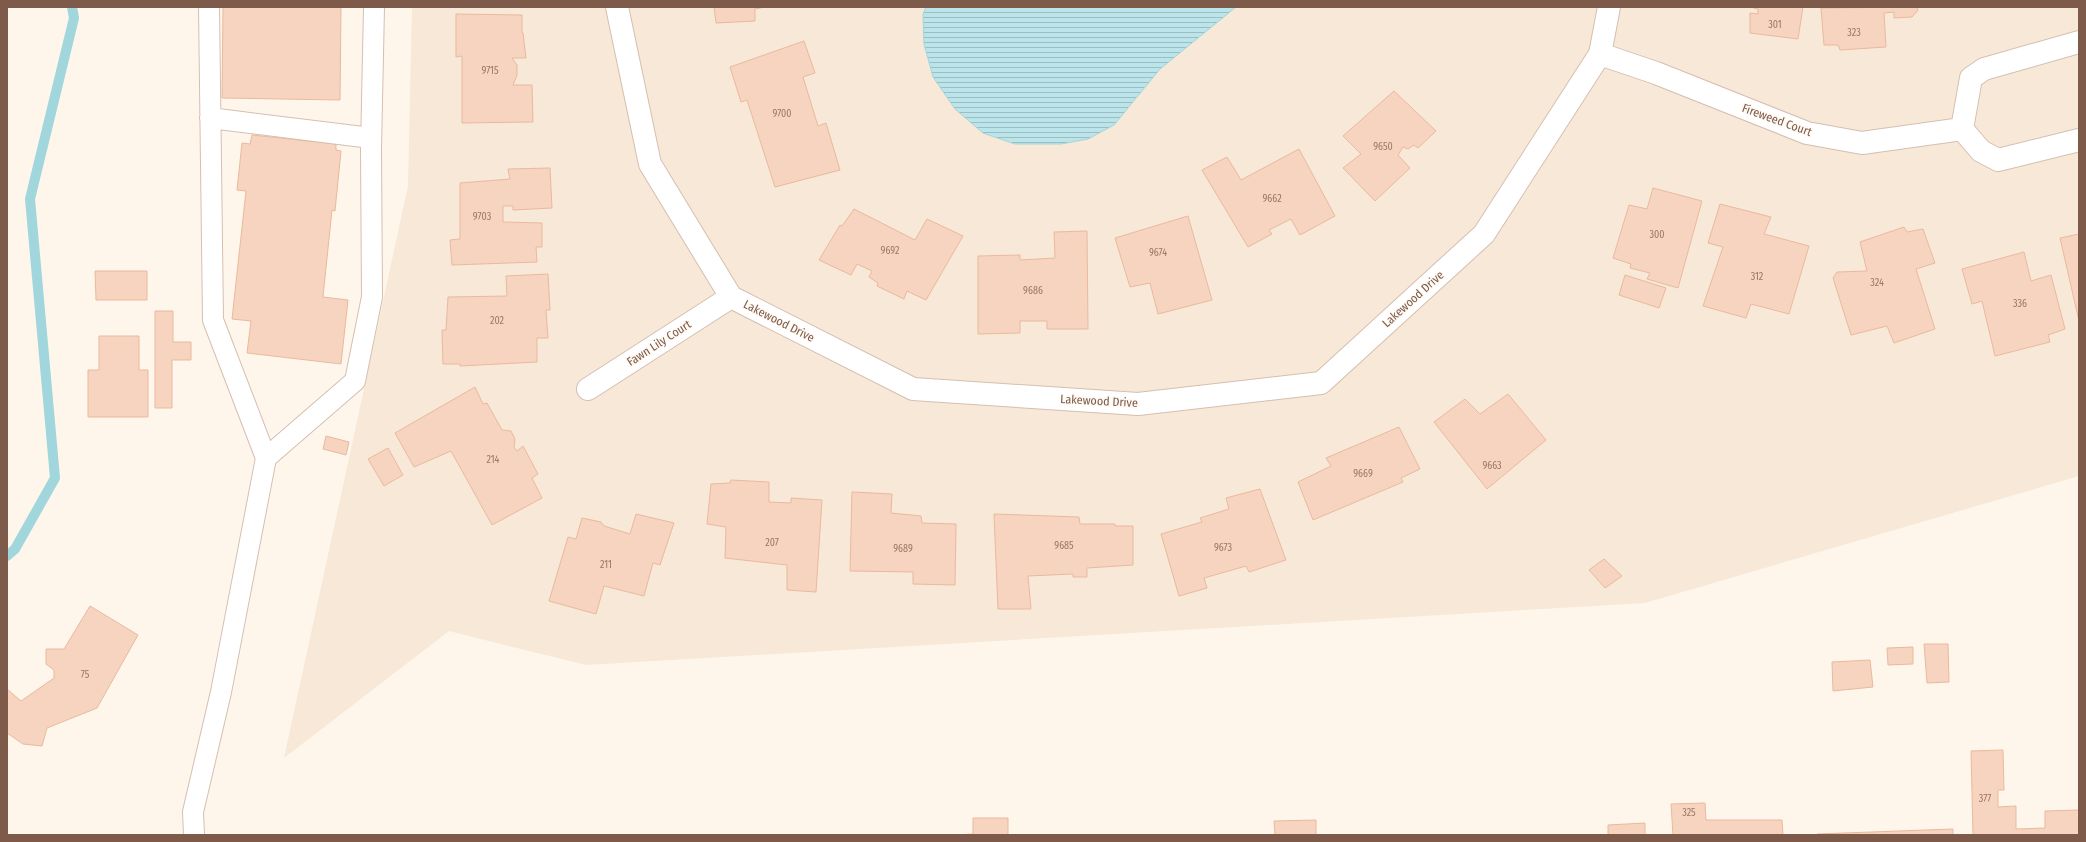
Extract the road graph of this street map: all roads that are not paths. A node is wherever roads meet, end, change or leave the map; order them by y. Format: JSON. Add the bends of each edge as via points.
{"nodes":[{"id":1,"x":209,"y":7,"type":"edge"},
{"id":2,"x":374,"y":7,"type":"edge"},
{"id":3,"x":617,"y":7,"type":"edge"},
{"id":4,"x":1609,"y":7,"type":"edge"},
{"id":5,"x":2079,"y":42,"type":"edge"},
{"id":6,"x":1600,"y":54,"type":"junction"},
{"id":7,"x":210,"y":118,"type":"junction"},
{"id":8,"x":1962,"y":128,"type":"junction"},
{"id":9,"x":371,"y":138,"type":"junction"},
{"id":10,"x":2079,"y":140,"type":"edge"},
{"id":11,"x":731,"y":297,"type":"junction"},
{"id":12,"x":588,"y":389,"type":"dead end"},
{"id":13,"x":266,"y":458,"type":"junction"},
{"id":14,"x":194,"y":835,"type":"edge"}],
"edges":[{"from":1,"to":7,"type":"lane"},
{"from":2,"to":9,"type":"lane"},
{"from":3,"to":11,"type":"street","name":"Lakewood Drive","via":[[650,164]]},
{"from":4,"to":6,"type":"street","name":"Lakewood Drive"},
{"from":5,"to":8,"type":"street","via":[[1984,69],[1971,78]]},
{"from":6,"to":8,"type":"street","name":"Fireweed Court","via":[[1656,73],[1807,133],[1862,143]]},
{"from":6,"to":11,"type":"street","name":"Lakewood Drive","via":[[1484,234],[1321,383],[1138,404],[913,389]]},
{"from":7,"to":9,"type":"lane"},
{"from":7,"to":13,"type":"lane","via":[[213,320]]},
{"from":8,"to":10,"type":"street","via":[[1981,151],[1998,160]]},
{"from":9,"to":13,"type":"lane","via":[[372,298],[355,380]]},
{"from":11,"to":12,"type":"street","name":"Fawn Lily Court"},
{"from":13,"to":14,"type":"lane","via":[[223,685],[193,812]]}]}
